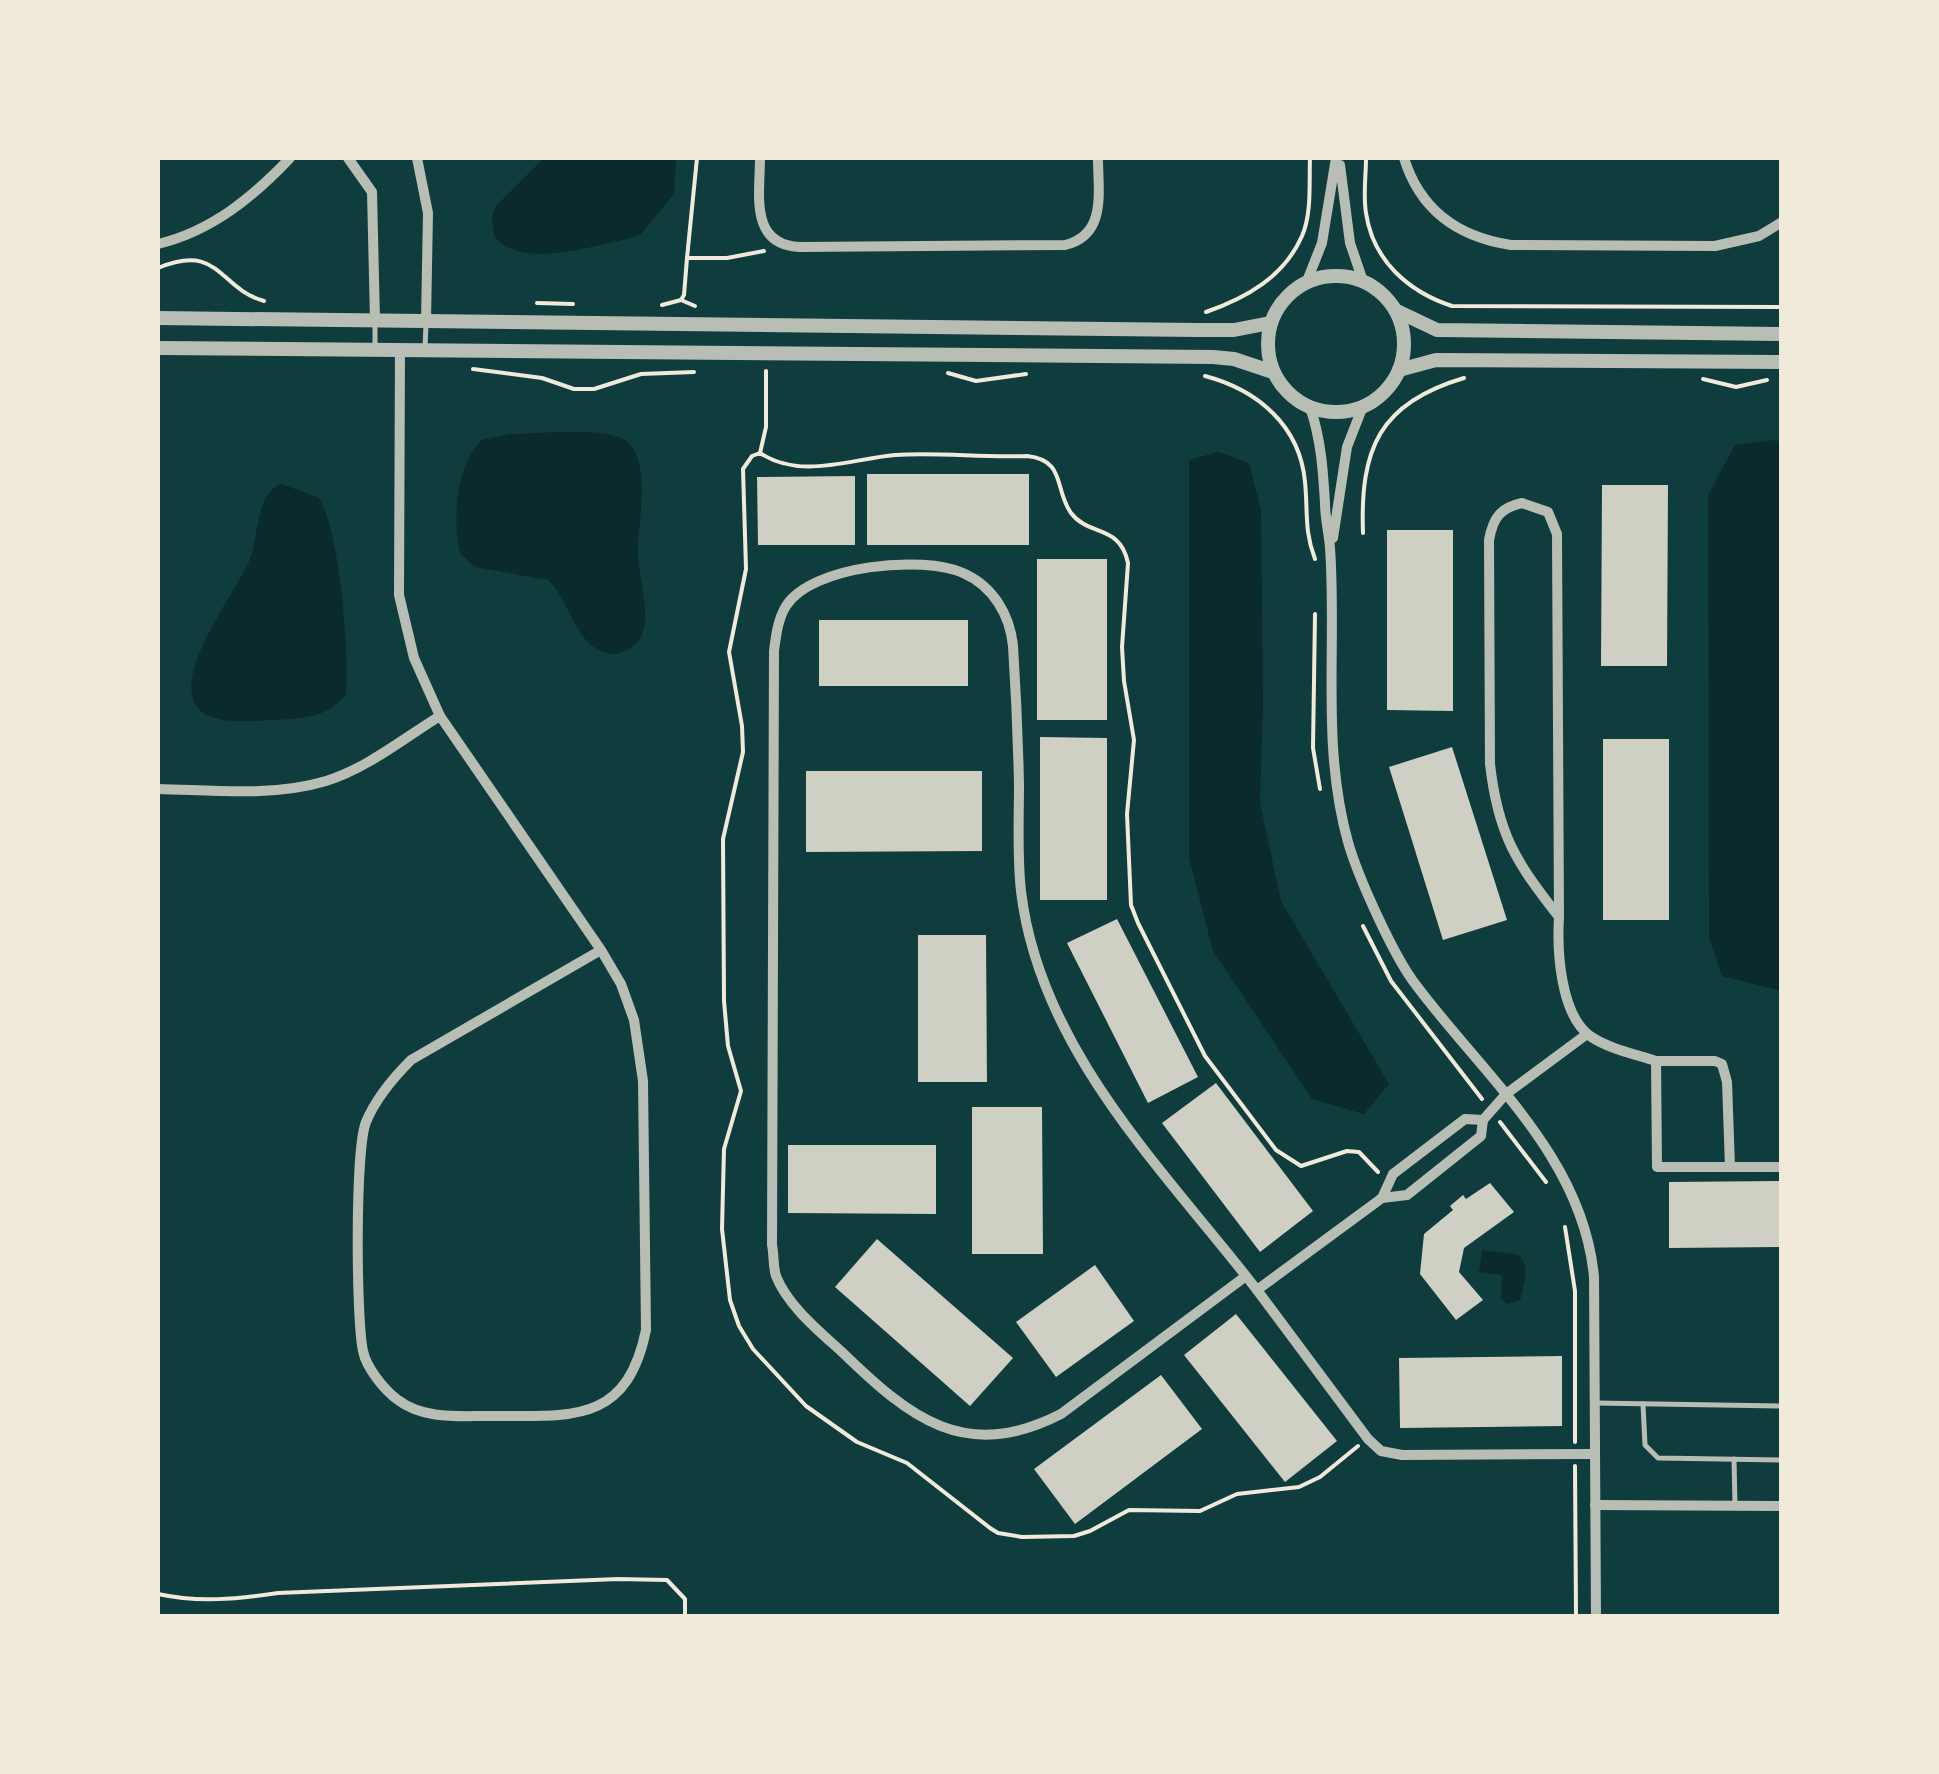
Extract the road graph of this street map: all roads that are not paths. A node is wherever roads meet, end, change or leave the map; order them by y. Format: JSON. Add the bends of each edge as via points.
{"nodes":[{"id":1,"x":290,"y":158,"type":"edge"},
{"id":2,"x":348,"y":158,"type":"edge"},
{"id":3,"x":417,"y":158,"type":"edge"},
{"id":4,"x":760,"y":158,"type":"edge"},
{"id":5,"x":1098,"y":158,"type":"edge"},
{"id":6,"x":1337,"y":158,"type":"edge"},
{"id":7,"x":1404,"y":158,"type":"edge"},
{"id":8,"x":1782,"y":222,"type":"edge"},
{"id":9,"x":158,"y":244,"type":"edge"},
{"id":10,"x":1363,"y":281,"type":"junction"},
{"id":11,"x":1307,"y":282,"type":"junction"},
{"id":12,"x":1396,"y":311,"type":"junction"},
{"id":13,"x":158,"y":318,"type":"edge"},
{"id":14,"x":375,"y":320,"type":"junction"},
{"id":15,"x":426,"y":320,"type":"junction"},
{"id":16,"x":1270,"y":322,"type":"junction"},
{"id":17,"x":1782,"y":334,"type":"edge"},
{"id":18,"x":158,"y":348,"type":"edge"},
{"id":19,"x":375,"y":350,"type":"junction"},
{"id":20,"x":400,"y":351,"type":"junction"},
{"id":21,"x":425,"y":351,"type":"junction"},
{"id":22,"x":1782,"y":362,"type":"edge"},
{"id":23,"x":1399,"y":370,"type":"junction"},
{"id":24,"x":1273,"y":372,"type":"junction"},
{"id":25,"x":1364,"y":406,"type":"junction"},
{"id":26,"x":1310,"y":407,"type":"junction"},
{"id":27,"x":1330,"y":549,"type":"junction"},
{"id":28,"x":440,"y":716,"type":"junction"},
{"id":29,"x":158,"y":789,"type":"edge"},
{"id":30,"x":1559,"y":917,"type":"junction"},
{"id":31,"x":602,"y":950,"type":"junction"},
{"id":32,"x":1587,"y":1034,"type":"junction"},
{"id":33,"x":1656,"y":1061,"type":"junction"},
{"id":34,"x":1506,"y":1094,"type":"junction"},
{"id":35,"x":1488,"y":1116,"type":"junction"},
{"id":36,"x":1730,"y":1167,"type":"junction"},
{"id":37,"x":1782,"y":1167,"type":"edge"},
{"id":38,"x":1382,"y":1198,"type":"junction"},
{"id":39,"x":1246,"y":1276,"type":"junction"},
{"id":40,"x":1257,"y":1290,"type":"junction"},
{"id":41,"x":1595,"y":1403,"type":"junction"},
{"id":42,"x":1643,"y":1404,"type":"junction"},
{"id":43,"x":1782,"y":1406,"type":"edge"},
{"id":44,"x":1595,"y":1454,"type":"junction"},
{"id":45,"x":1734,"y":1459,"type":"junction"},
{"id":46,"x":1782,"y":1460,"type":"edge"},
{"id":47,"x":1595,"y":1504,"type":"junction"},
{"id":48,"x":1734,"y":1506,"type":"junction"},
{"id":49,"x":1782,"y":1506,"type":"edge"},
{"id":50,"x":1596,"y":1616,"type":"edge"}],
"edges":[{"from":1,"to":9,"type":"street","via":[[220,218]]},
{"from":2,"to":14,"type":"street","via":[[372,192]]},
{"from":3,"to":15,"type":"street","via":[[428,213]]},
{"from":4,"to":5,"type":"street","via":[[761,219],[774,240],[800,247],[1076,242],[1096,222]]},
{"from":6,"to":10,"type":"street"},
{"from":6,"to":11,"type":"street","via":[[1322,243]]},
{"from":7,"to":8,"type":"street","via":[[1436,214],[1486,241],[1731,244]]},
{"from":10,"to":11,"type":"street","via":[[1334,275]]},
{"from":10,"to":12,"type":"street"},
{"from":11,"to":16,"type":"street"},
{"from":12,"to":17,"type":"street","via":[[1437,330]]},
{"from":12,"to":23,"type":"street","via":[[1404,340]]},
{"from":13,"to":14,"type":"street"},
{"from":14,"to":15,"type":"street"},
{"from":14,"to":19,"type":"lane"},
{"from":15,"to":16,"type":"street","via":[[1199,330]]},
{"from":15,"to":21,"type":"lane"},
{"from":16,"to":24,"type":"street"},
{"from":18,"to":19,"type":"street"},
{"from":19,"to":20,"type":"street"},
{"from":20,"to":21,"type":"street"},
{"from":20,"to":28,"type":"street","via":[[400,595],[414,658]]},
{"from":21,"to":24,"type":"street","via":[[1213,357]]},
{"from":22,"to":23,"type":"street","via":[[1436,360]]},
{"from":23,"to":25,"type":"street","via":[[1385,392]]},
{"from":24,"to":26,"type":"street"},
{"from":25,"to":26,"type":"street","via":[[1337,412]]},
{"from":25,"to":27,"type":"street","via":[[1347,446]]},
{"from":26,"to":27,"type":"street"},
{"from":27,"to":34,"type":"street","via":[[1332,723],[1348,843],[1413,982]]},
{"from":28,"to":29,"type":"street","via":[[330,780],[265,790]]},
{"from":28,"to":31,"type":"street"},
{"from":30,"to":30,"type":"street","via":[[1557,534],[1548,512],[1522,502],[1500,512],[1489,540],[1490,764],[1508,843]]},
{"from":30,"to":32,"type":"street","via":[[1560,970]]},
{"from":31,"to":31,"type":"street","via":[[634,1020],[643,1081],[646,1330],[639,1361],[606,1401],[577,1415],[418,1411],[396,1400],[363,1355],[365,1124],[411,1060]]},
{"from":32,"to":33,"type":"street"},
{"from":32,"to":34,"type":"street"},
{"from":33,"to":36,"type":"street","via":[[1722,1064]]},
{"from":33,"to":36,"type":"street","via":[[1657,1167]]},
{"from":34,"to":35,"type":"street"},
{"from":34,"to":41,"type":"street","via":[[1562,1172],[1586,1229],[1594,1277]]},
{"from":35,"to":38,"type":"street","via":[[1481,1136],[1406,1194]]},
{"from":35,"to":38,"type":"street","via":[[1465,1118],[1393,1174]]},
{"from":36,"to":37,"type":"street"},
{"from":38,"to":40,"type":"street"},
{"from":39,"to":39,"type":"street","via":[[1061,1414],[1006,1434],[970,1434],[911,1414],[802,1314],[776,1276],[774,651],[787,604],[822,578],[883,566],[942,568],[964,573],[1000,604],[1013,646],[1021,890],[1042,973],[1103,1094]]},
{"from":39,"to":40,"type":"street"},
{"from":40,"to":44,"type":"street","via":[[1380,1450]]},
{"from":41,"to":42,"type":"lane"},
{"from":41,"to":44,"type":"street"},
{"from":42,"to":43,"type":"lane"},
{"from":42,"to":45,"type":"lane","via":[[1649,1453]]},
{"from":44,"to":47,"type":"street"},
{"from":45,"to":46,"type":"lane"},
{"from":45,"to":48,"type":"lane"},
{"from":47,"to":48,"type":"street"},
{"from":47,"to":50,"type":"street"},
{"from":48,"to":49,"type":"street"}]}
